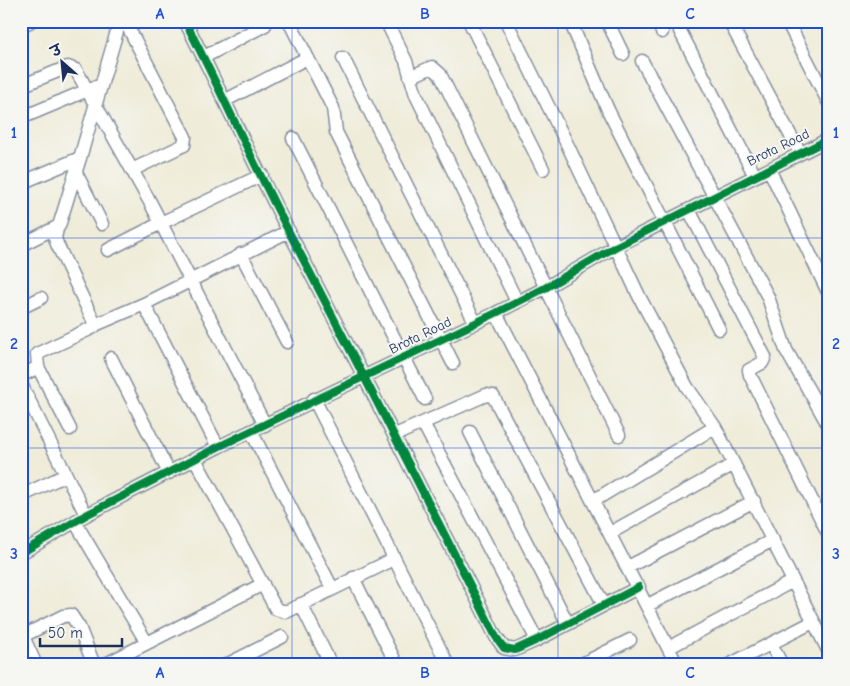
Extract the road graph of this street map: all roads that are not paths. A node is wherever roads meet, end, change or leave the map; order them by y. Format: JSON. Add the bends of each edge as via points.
{"nodes":[{"id":1,"x":31,"y":21,"type":"edge"},
{"id":2,"x":120,"y":21,"type":"edge"},
{"id":3,"x":125,"y":21,"type":"edge"},
{"id":4,"x":185,"y":21,"type":"edge"},
{"id":5,"x":289,"y":21,"type":"edge"},
{"id":6,"x":386,"y":21,"type":"edge"},
{"id":7,"x":469,"y":21,"type":"edge"},
{"id":8,"x":506,"y":21,"type":"edge"},
{"id":9,"x":570,"y":21,"type":"edge"},
{"id":10,"x":607,"y":21,"type":"edge"},
{"id":11,"x":729,"y":21,"type":"edge"},
{"id":12,"x":787,"y":21,"type":"edge"},
{"id":13,"x":266,"y":25,"type":"dead end"},
{"id":14,"x":21,"y":26,"type":"edge"},
{"id":15,"x":680,"y":31,"type":"dead end"},
{"id":16,"x":623,"y":54,"type":"dead end"},
{"id":17,"x":204,"y":57,"type":"junction"},
{"id":18,"x":308,"y":58,"type":"junction"},
{"id":19,"x":343,"y":58,"type":"dead end"},
{"id":20,"x":642,"y":61,"type":"dead end"},
{"id":21,"x":410,"y":76,"type":"junction"},
{"id":22,"x":100,"y":85,"type":"junction"},
{"id":23,"x":21,"y":86,"type":"edge"},
{"id":24,"x":88,"y":91,"type":"junction"},
{"id":25,"x":226,"y":100,"type":"junction"},
{"id":26,"x":829,"y":103,"type":"edge"},
{"id":27,"x":96,"y":105,"type":"junction"},
{"id":28,"x":21,"y":118,"type":"edge"},
{"id":29,"x":293,"y":138,"type":"dead end"},
{"id":30,"x":829,"y":139,"type":"edge"},
{"id":31,"x":800,"y":153,"type":"junction"},
{"id":32,"x":80,"y":158,"type":"junction"},
{"id":33,"x":543,"y":169,"type":"dead end"},
{"id":34,"x":769,"y":169,"type":"junction"},
{"id":35,"x":132,"y":170,"type":"junction"},
{"id":36,"x":76,"y":174,"type":"junction"},
{"id":37,"x":262,"y":175,"type":"junction"},
{"id":38,"x":754,"y":176,"type":"junction"},
{"id":39,"x":21,"y":183,"type":"edge"},
{"id":40,"x":716,"y":197,"type":"junction"},
{"id":41,"x":689,"y":210,"type":"junction"},
{"id":42,"x":664,"y":222,"type":"junction"},
{"id":43,"x":160,"y":223,"type":"junction"},
{"id":44,"x":102,"y":224,"type":"dead end"},
{"id":45,"x":57,"y":229,"type":"junction"},
{"id":46,"x":289,"y":231,"type":"junction"},
{"id":47,"x":21,"y":246,"type":"edge"},
{"id":48,"x":615,"y":247,"type":"junction"},
{"id":49,"x":108,"y":250,"type":"dead end"},
{"id":50,"x":241,"y":254,"type":"junction"},
{"id":51,"x":190,"y":279,"type":"junction"},
{"id":52,"x":545,"y":288,"type":"junction"},
{"id":53,"x":829,"y":294,"type":"edge"},
{"id":54,"x":41,"y":298,"type":"dead end"},
{"id":55,"x":517,"y":302,"type":"junction"},
{"id":56,"x":144,"y":304,"type":"junction"},
{"id":57,"x":21,"y":308,"type":"edge"},
{"id":58,"x":496,"y":313,"type":"junction"},
{"id":59,"x":475,"y":322,"type":"junction"},
{"id":60,"x":95,"y":324,"type":"junction"},
{"id":61,"x":719,"y":329,"type":"dead end"},
{"id":62,"x":441,"y":340,"type":"junction"},
{"id":63,"x":287,"y":342,"type":"dead end"},
{"id":64,"x":111,"y":358,"type":"dead end"},
{"id":65,"x":402,"y":358,"type":"junction"},
{"id":66,"x":453,"y":364,"type":"dead end"},
{"id":67,"x":38,"y":367,"type":"junction"},
{"id":68,"x":21,"y":376,"type":"edge"},
{"id":69,"x":364,"y":377,"type":"junction"},
{"id":70,"x":21,"y":384,"type":"edge"},
{"id":71,"x":314,"y":399,"type":"junction"},
{"id":72,"x":425,"y":399,"type":"dead end"},
{"id":73,"x":423,"y":423,"type":"junction"},
{"id":74,"x":265,"y":425,"type":"junction"},
{"id":75,"x":829,"y":426,"type":"edge"},
{"id":76,"x":715,"y":427,"type":"junction"},
{"id":77,"x":70,"y":429,"type":"dead end"},
{"id":78,"x":251,"y":431,"type":"junction"},
{"id":79,"x":470,"y":432,"type":"dead end"},
{"id":80,"x":395,"y":435,"type":"junction"},
{"id":81,"x":619,"y":435,"type":"dead end"},
{"id":82,"x":218,"y":447,"type":"junction"},
{"id":83,"x":195,"y":459,"type":"junction"},
{"id":84,"x":734,"y":464,"type":"junction"},
{"id":85,"x":168,"y":473,"type":"junction"},
{"id":86,"x":66,"y":475,"type":"junction"},
{"id":87,"x":21,"y":496,"type":"edge"},
{"id":88,"x":593,"y":501,"type":"junction"},
{"id":89,"x":754,"y":501,"type":"junction"},
{"id":90,"x":81,"y":519,"type":"junction"},
{"id":91,"x":610,"y":533,"type":"junction"},
{"id":92,"x":829,"y":535,"type":"edge"},
{"id":93,"x":773,"y":540,"type":"junction"},
{"id":94,"x":21,"y":552,"type":"edge"},
{"id":95,"x":394,"y":559,"type":"junction"},
{"id":96,"x":628,"y":567,"type":"junction"},
{"id":97,"x":353,"y":578,"type":"junction"},
{"id":98,"x":793,"y":581,"type":"junction"},
{"id":99,"x":263,"y":584,"type":"junction"},
{"id":100,"x":639,"y":587,"type":"junction"},
{"id":101,"x":332,"y":588,"type":"junction"},
{"id":102,"x":301,"y":604,"type":"junction"},
{"id":103,"x":604,"y":605,"type":"junction"},
{"id":104,"x":648,"y":605,"type":"junction"},
{"id":105,"x":813,"y":622,"type":"junction"},
{"id":106,"x":568,"y":624,"type":"junction"},
{"id":107,"x":22,"y":634,"type":"edge"},
{"id":108,"x":282,"y":637,"type":"dead end"},
{"id":109,"x":537,"y":640,"type":"junction"},
{"id":110,"x":630,"y":640,"type":"dead end"},
{"id":111,"x":147,"y":643,"type":"junction"},
{"id":112,"x":771,"y":644,"type":"junction"},
{"id":113,"x":668,"y":648,"type":"junction"},
{"id":114,"x":829,"y":652,"type":"edge"},
{"id":115,"x":673,"y":663,"type":"edge"},
{"id":116,"x":36,"y":665,"type":"edge"},
{"id":117,"x":94,"y":665,"type":"edge"},
{"id":118,"x":104,"y":665,"type":"edge"},
{"id":119,"x":226,"y":665,"type":"edge"},
{"id":120,"x":331,"y":665,"type":"edge"},
{"id":121,"x":397,"y":665,"type":"edge"},
{"id":122,"x":448,"y":665,"type":"edge"},
{"id":123,"x":580,"y":665,"type":"edge"},
{"id":124,"x":729,"y":665,"type":"edge"},
{"id":125,"x":782,"y":665,"type":"edge"}],
"edges":[{"from":1,"to":14,"type":"street"},
{"from":2,"to":22,"type":"street"},
{"from":3,"to":35,"type":"street","via":[[185,137],[184,145]]},
{"from":4,"to":17,"type":"street"},
{"from":5,"to":18,"type":"street"},
{"from":6,"to":21,"type":"street"},
{"from":7,"to":33,"type":"street"},
{"from":8,"to":48,"type":"street"},
{"from":9,"to":42,"type":"street","via":[[608,110]]},
{"from":10,"to":16,"type":"street"},
{"from":11,"to":31,"type":"street"},
{"from":12,"to":26,"type":"street"},
{"from":13,"to":17,"type":"street"},
{"from":15,"to":38,"type":"street"},
{"from":17,"to":25,"type":"street"},
{"from":18,"to":25,"type":"street"},
{"from":18,"to":62,"type":"street","via":[[333,108],[336,132]]},
{"from":19,"to":59,"type":"street"},
{"from":20,"to":40,"type":"street"},
{"from":21,"to":52,"type":"street","via":[[432,67],[440,74]]},
{"from":21,"to":55,"type":"street","via":[[416,95]]},
{"from":22,"to":24,"type":"street"},
{"from":22,"to":27,"type":"street"},
{"from":23,"to":24,"type":"street","via":[[70,67],[76,70]]},
{"from":24,"to":27,"type":"street"},
{"from":24,"to":28,"type":"street"},
{"from":25,"to":37,"type":"street"},
{"from":27,"to":32,"type":"street"},
{"from":27,"to":35,"type":"street"},
{"from":29,"to":65,"type":"street"},
{"from":30,"to":31,"type":"street","name":"Brota Road"},
{"from":31,"to":34,"type":"street","name":"Brota Road"},
{"from":32,"to":36,"type":"street"},
{"from":32,"to":39,"type":"street"},
{"from":34,"to":38,"type":"street","name":"Brota Road"},
{"from":34,"to":53,"type":"street"},
{"from":35,"to":43,"type":"street"},
{"from":36,"to":44,"type":"street"},
{"from":36,"to":45,"type":"street"},
{"from":37,"to":43,"type":"street"},
{"from":37,"to":46,"type":"street"},
{"from":38,"to":40,"type":"street","name":"Brota Road"},
{"from":40,"to":41,"type":"street","name":"Brota Road"},
{"from":40,"to":75,"type":"street","via":[[768,296],[786,350]]},
{"from":41,"to":42,"type":"street","name":"Brota Road"},
{"from":41,"to":92,"type":"street","via":[[765,358],[749,370],[750,375]]},
{"from":42,"to":48,"type":"street","name":"Brota Road"},
{"from":42,"to":61,"type":"street"},
{"from":43,"to":49,"type":"street"},
{"from":43,"to":51,"type":"street"},
{"from":45,"to":47,"type":"street"},
{"from":45,"to":60,"type":"street","via":[[57,244]]},
{"from":46,"to":50,"type":"street"},
{"from":46,"to":69,"type":"street"},
{"from":48,"to":52,"type":"street","name":"Brota Road"},
{"from":48,"to":76,"type":"street","via":[[688,387]]},
{"from":50,"to":51,"type":"street"},
{"from":50,"to":63,"type":"street"},
{"from":51,"to":56,"type":"street"},
{"from":51,"to":74,"type":"street"},
{"from":52,"to":55,"type":"street","name":"Brota Road"},
{"from":52,"to":81,"type":"street"},
{"from":54,"to":57,"type":"street"},
{"from":55,"to":58,"type":"street","name":"Brota Road"},
{"from":56,"to":60,"type":"street"},
{"from":56,"to":82,"type":"street"},
{"from":58,"to":59,"type":"street","name":"Brota Road"},
{"from":58,"to":88,"type":"street"},
{"from":59,"to":62,"type":"street","name":"Brota Road"},
{"from":60,"to":67,"type":"street","via":[[93,329],[37,354]]},
{"from":62,"to":65,"type":"street","name":"Brota Road"},
{"from":62,"to":66,"type":"street"},
{"from":64,"to":85,"type":"street"},
{"from":65,"to":69,"type":"street","name":"Brota Road"},
{"from":65,"to":72,"type":"street"},
{"from":67,"to":68,"type":"street"},
{"from":67,"to":77,"type":"street"},
{"from":69,"to":71,"type":"street","name":"Brota Road"},
{"from":69,"to":80,"type":"street"},
{"from":70,"to":86,"type":"street"},
{"from":71,"to":74,"type":"street","name":"Brota Road"},
{"from":71,"to":95,"type":"street"},
{"from":73,"to":80,"type":"street"},
{"from":73,"to":103,"type":"street","via":[[486,396],[494,396]]},
{"from":73,"to":109,"type":"street"},
{"from":74,"to":78,"type":"street","name":"Brota Road"},
{"from":76,"to":84,"type":"street"},
{"from":76,"to":88,"type":"street"},
{"from":78,"to":82,"type":"street","name":"Brota Road"},
{"from":78,"to":101,"type":"street"},
{"from":79,"to":106,"type":"street"},
{"from":80,"to":109,"type":"street","via":[[496,637],[504,648],[515,650]]},
{"from":82,"to":83,"type":"street","name":"Brota Road"},
{"from":83,"to":85,"type":"street","name":"Brota Road"},
{"from":83,"to":99,"type":"street"},
{"from":84,"to":89,"type":"street"},
{"from":84,"to":91,"type":"street"},
{"from":85,"to":90,"type":"street","name":"Brota Road"},
{"from":86,"to":87,"type":"street"},
{"from":86,"to":90,"type":"street"},
{"from":88,"to":91,"type":"street"},
{"from":89,"to":93,"type":"street"},
{"from":89,"to":96,"type":"street"},
{"from":90,"to":94,"type":"street","name":"Brota Road"},
{"from":90,"to":111,"type":"street"},
{"from":91,"to":96,"type":"street"},
{"from":93,"to":98,"type":"street"},
{"from":93,"to":104,"type":"street"},
{"from":95,"to":97,"type":"street"},
{"from":95,"to":122,"type":"street"},
{"from":96,"to":100,"type":"street"},
{"from":97,"to":101,"type":"street"},
{"from":97,"to":121,"type":"street"},
{"from":98,"to":105,"type":"street"},
{"from":98,"to":113,"type":"street"},
{"from":99,"to":102,"type":"street","via":[[280,612]]},
{"from":99,"to":111,"type":"street"},
{"from":100,"to":103,"type":"street"},
{"from":100,"to":104,"type":"street"},
{"from":101,"to":102,"type":"street"},
{"from":102,"to":120,"type":"street"},
{"from":103,"to":106,"type":"street"},
{"from":104,"to":113,"type":"street"},
{"from":105,"to":112,"type":"street"},
{"from":105,"to":114,"type":"street"},
{"from":106,"to":109,"type":"street"},
{"from":107,"to":116,"type":"street"},
{"from":107,"to":117,"type":"street","via":[[71,615],[80,627]]},
{"from":108,"to":119,"type":"street"},
{"from":110,"to":123,"type":"street"},
{"from":111,"to":118,"type":"street"},
{"from":112,"to":124,"type":"street"},
{"from":112,"to":125,"type":"street"},
{"from":113,"to":115,"type":"street"}]}
